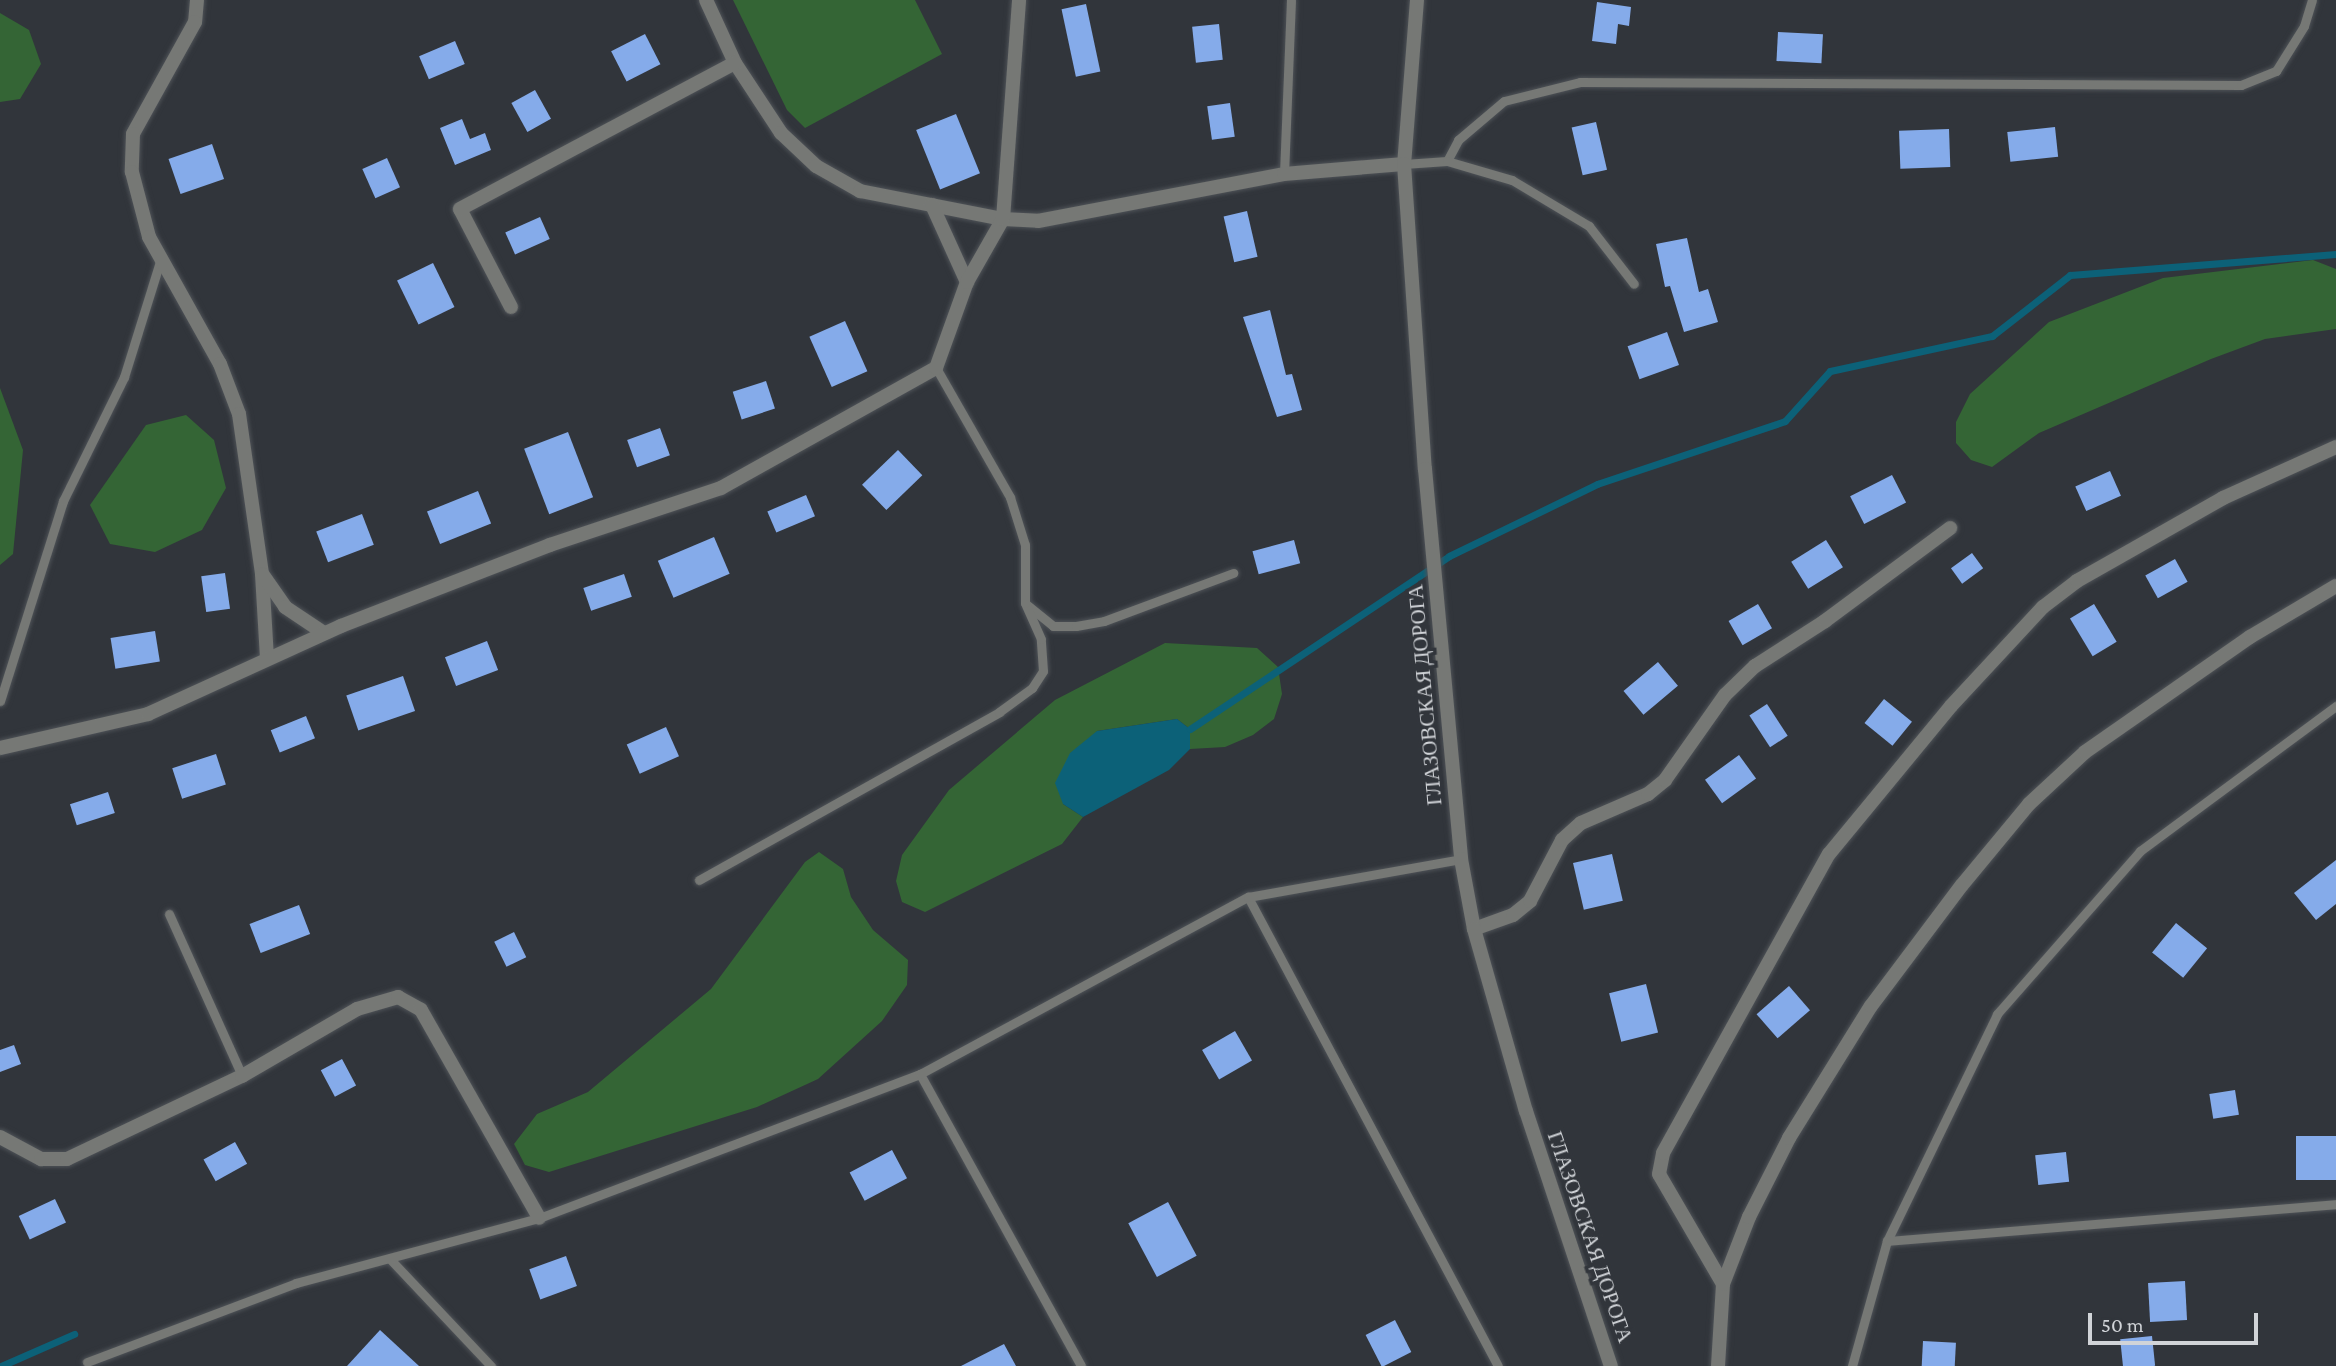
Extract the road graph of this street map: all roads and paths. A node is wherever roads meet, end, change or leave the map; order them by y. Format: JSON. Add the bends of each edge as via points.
{"nodes":[{"id":1,"x":197,"y":0,"type":"edge"},
{"id":2,"x":706,"y":0,"type":"edge"},
{"id":3,"x":1019,"y":0,"type":"edge"},
{"id":4,"x":1291,"y":0,"type":"edge"},
{"id":5,"x":1417,"y":0,"type":"edge"},
{"id":6,"x":2312,"y":0,"type":"edge"},
{"id":7,"x":735,"y":63,"type":"junction"},
{"id":8,"x":1447,"y":161,"type":"junction"},
{"id":9,"x":1404,"y":164,"type":"junction"},
{"id":10,"x":1284,"y":174,"type":"junction"},
{"id":11,"x":932,"y":205,"type":"junction"},
{"id":12,"x":1003,"y":219,"type":"junction"},
{"id":13,"x":161,"y":258,"type":"junction"},
{"id":14,"x":967,"y":282,"type":"junction"},
{"id":15,"x":1634,"y":284,"type":"dead end"},
{"id":16,"x":511,"y":307,"type":"dead end"},
{"id":17,"x":936,"y":368,"type":"junction"},
{"id":18,"x":2336,"y":447,"type":"edge"},
{"id":19,"x":1950,"y":528,"type":"dead end"},
{"id":20,"x":1233,"y":573,"type":"dead end"},
{"id":21,"x":262,"y":574,"type":"junction"},
{"id":22,"x":2336,"y":586,"type":"edge"},
{"id":23,"x":1025,"y":603,"type":"junction"},
{"id":24,"x":324,"y":634,"type":"junction"},
{"id":25,"x":267,"y":659,"type":"junction"},
{"id":26,"x":0,"y":701,"type":"edge"},
{"id":27,"x":2336,"y":706,"type":"edge"},
{"id":28,"x":0,"y":748,"type":"edge"},
{"id":29,"x":1461,"y":859,"type":"junction"},
{"id":30,"x":699,"y":880,"type":"dead end"},
{"id":31,"x":1248,"y":897,"type":"junction"},
{"id":32,"x":169,"y":914,"type":"dead end"},
{"id":33,"x":1474,"y":929,"type":"junction"},
{"id":34,"x":920,"y":1074,"type":"junction"},
{"id":35,"x":242,"y":1076,"type":"junction"},
{"id":36,"x":0,"y":1138,"type":"edge"},
{"id":37,"x":2336,"y":1203,"type":"edge"},
{"id":38,"x":539,"y":1217,"type":"junction"},
{"id":39,"x":1887,"y":1241,"type":"junction"},
{"id":40,"x":391,"y":1260,"type":"junction"},
{"id":41,"x":1723,"y":1284,"type":"junction"},
{"id":42,"x":85,"y":1365,"type":"edge"},
{"id":43,"x":491,"y":1366,"type":"edge"},
{"id":44,"x":1082,"y":1366,"type":"edge"},
{"id":45,"x":1498,"y":1366,"type":"edge"},
{"id":46,"x":1611,"y":1366,"type":"edge"},
{"id":47,"x":1718,"y":1366,"type":"edge"},
{"id":48,"x":1852,"y":1366,"type":"edge"}],
"edges":[{"from":1,"to":13,"type":"street","via":[[195,22],[133,134],[132,172],[149,237]]},
{"from":2,"to":7,"type":"street"},
{"from":3,"to":12,"type":"street"},
{"from":4,"to":10,"type":"lane"},
{"from":5,"to":9,"type":"street","name":"ГЛАЗОВСКАЯ ДОРОГА"},
{"from":6,"to":8,"type":"lane","via":[[2304,26],[2276,71],[2241,85],[1580,82],[1504,102],[1458,140]]},
{"from":7,"to":11,"type":"street","via":[[782,133],[816,166],[860,191]]},
{"from":7,"to":16,"type":"street","via":[[460,209]]},
{"from":8,"to":9,"type":"lane"},
{"from":8,"to":15,"type":"lane","via":[[1511,180],[1589,226]]},
{"from":9,"to":10,"type":"street"},
{"from":9,"to":29,"type":"street","name":"ГЛАЗОВСКАЯ ДОРОГА","via":[[1425,469]]},
{"from":10,"to":12,"type":"street","via":[[1084,215]]},
{"from":11,"to":12,"type":"street"},
{"from":11,"to":14,"type":"street"},
{"from":12,"to":14,"type":"street"},
{"from":13,"to":21,"type":"street","via":[[220,364],[239,414]]},
{"from":13,"to":26,"type":"lane","via":[[124,377],[63,501]]},
{"from":14,"to":17,"type":"street"},
{"from":17,"to":23,"type":"lane","via":[[1010,497],[1025,545]]},
{"from":17,"to":24,"type":"street","via":[[721,488],[550,545]]},
{"from":18,"to":41,"type":"street","via":[[2223,498],[2077,581],[2043,607],[1951,706],[1829,854],[1663,1153],[1659,1174]]},
{"from":19,"to":33,"type":"street","via":[[1825,621],[1755,666],[1725,695],[1665,780],[1648,794],[1581,822],[1562,840],[1530,901],[1513,915]]},
{"from":20,"to":23,"type":"lane","via":[[1104,621],[1076,626],[1053,626]]},
{"from":21,"to":24,"type":"street","via":[[285,607]]},
{"from":21,"to":25,"type":"street"},
{"from":22,"to":41,"type":"street","via":[[2250,637],[2085,752],[2029,804],[1871,1006],[1789,1139],[1749,1217]]},
{"from":23,"to":30,"type":"lane","via":[[1041,639],[1043,671],[1032,688],[999,712]]},
{"from":24,"to":25,"type":"street"},
{"from":25,"to":28,"type":"street","via":[[148,714]]},
{"from":27,"to":39,"type":"lane","via":[[2140,851],[1997,1014]]},
{"from":29,"to":31,"type":"lane"},
{"from":29,"to":33,"type":"street","name":"ГЛАЗОВСКАЯ ДОРОГА"},
{"from":31,"to":34,"type":"lane"},
{"from":31,"to":45,"type":"lane"},
{"from":32,"to":35,"type":"lane"},
{"from":33,"to":46,"type":"street","name":"ГЛАЗОВСКАЯ ДОРОГА","via":[[1526,1111]]},
{"from":34,"to":38,"type":"lane"},
{"from":34,"to":44,"type":"lane"},
{"from":35,"to":36,"type":"street","via":[[67,1158],[41,1159]]},
{"from":35,"to":38,"type":"street","via":[[357,1009],[398,997],[421,1010]]},
{"from":37,"to":39,"type":"lane"},
{"from":38,"to":40,"type":"lane"},
{"from":39,"to":48,"type":"lane"},
{"from":40,"to":42,"type":"lane","via":[[296,1283]]},
{"from":40,"to":43,"type":"lane"},
{"from":41,"to":47,"type":"street"}]}
